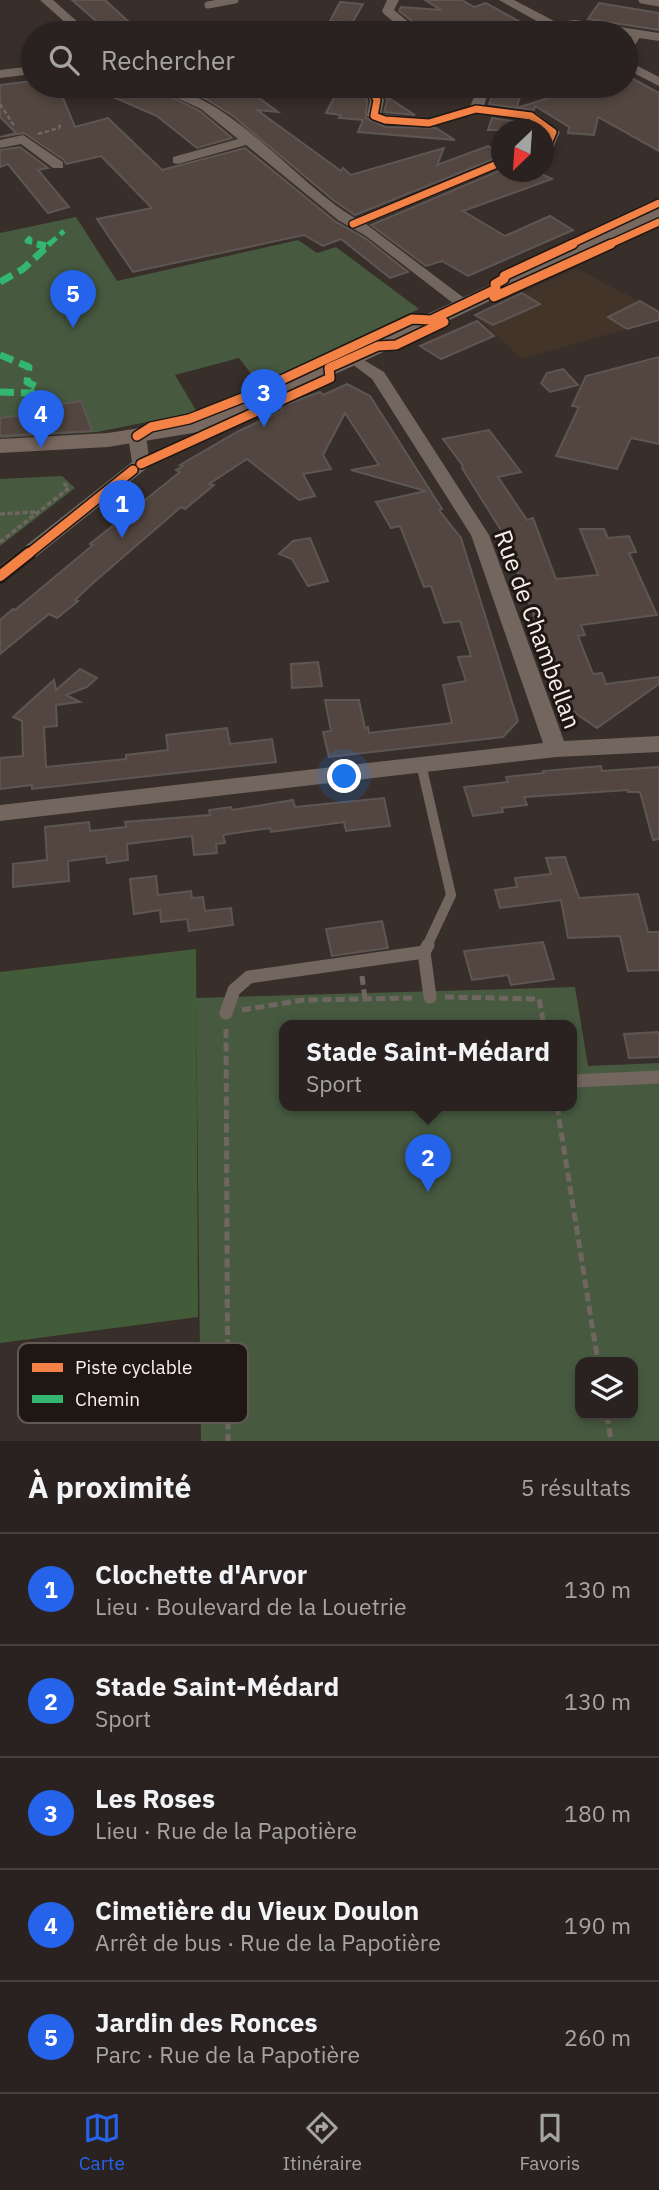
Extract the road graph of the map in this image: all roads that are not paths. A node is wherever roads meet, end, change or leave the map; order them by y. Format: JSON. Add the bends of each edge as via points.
{"nodes":[{"id":1,"x":46,"y":0,"type":"edge"},
{"id":2,"x":235,"y":0,"type":"edge"},
{"id":3,"x":393,"y":0,"type":"edge"},
{"id":4,"x":505,"y":0,"type":"edge"},
{"id":5,"x":642,"y":0,"type":"edge"},
{"id":6,"x":659,"y":3,"type":"edge"},
{"id":7,"x":208,"y":5,"type":"dead end"},
{"id":8,"x":70,"y":21,"type":"edge"},
{"id":9,"x":401,"y":21,"type":"edge"},
{"id":10,"x":545,"y":21,"type":"edge"},
{"id":11,"x":638,"y":34,"type":"edge"},
{"id":12,"x":659,"y":37,"type":"edge"},
{"id":13,"x":21,"y":71,"type":"edge"},
{"id":14,"x":638,"y":71,"type":"edge"},
{"id":15,"x":0,"y":74,"type":"edge"},
{"id":16,"x":659,"y":82,"type":"edge"},
{"id":17,"x":186,"y":98,"type":"edge"},
{"id":18,"x":376,"y":98,"type":"edge"},
{"id":19,"x":480,"y":98,"type":"edge"},
{"id":20,"x":476,"y":109,"type":"junction"},
{"id":21,"x":535,"y":119,"type":"edge"},
{"id":22,"x":250,"y":140,"type":"junction"},
{"id":23,"x":0,"y":144,"type":"edge"},
{"id":24,"x":178,"y":160,"type":"dead end"},
{"id":25,"x":58,"y":165,"type":"dead end"},
{"id":26,"x":491,"y":167,"type":"edge"},
{"id":27,"x":659,"y":212,"type":"edge"},
{"id":28,"x":353,"y":224,"type":"junction"},
{"id":29,"x":464,"y":304,"type":"junction"},
{"id":30,"x":352,"y":358,"type":"junction"},
{"id":31,"x":137,"y":436,"type":"junction"},
{"id":32,"x":0,"y":446,"type":"edge"},
{"id":33,"x":0,"y":576,"type":"edge"},
{"id":34,"x":659,"y":744,"type":"edge"},
{"id":35,"x":556,"y":748,"type":"junction"},
{"id":36,"x":421,"y":764,"type":"junction"},
{"id":37,"x":0,"y":813,"type":"edge"},
{"id":38,"x":424,"y":952,"type":"junction"},
{"id":39,"x":430,"y":997,"type":"road end"},
{"id":40,"x":226,"y":1013,"type":"road end"},
{"id":41,"x":659,"y":1077,"type":"edge"},
{"id":42,"x":577,"y":1081,"type":"edge"}],
"edges":[{"from":1,"to":8,"type":"street"},
{"from":2,"to":7,"type":"lane"},
{"from":3,"to":9,"type":"street","via":[[388,11]]},
{"from":4,"to":10,"type":"street"},
{"from":5,"to":6,"type":"lane"},
{"from":11,"to":12,"type":"street"},
{"from":13,"to":15,"type":"street"},
{"from":14,"to":16,"type":"street"},
{"from":17,"to":22,"type":"street","via":[[206,106]]},
{"from":18,"to":20,"type":"street","via":[[374,116],[385,120],[429,123]]},
{"from":19,"to":20,"type":"street"},
{"from":20,"to":21,"type":"street"},
{"from":22,"to":24,"type":"street"},
{"from":22,"to":28,"type":"street"},
{"from":23,"to":25,"type":"street","via":[[23,137]]},
{"from":26,"to":28,"type":"street"},
{"from":27,"to":29,"type":"street"},
{"from":28,"to":29,"type":"street"},
{"from":29,"to":30,"type":"street"},
{"from":30,"to":31,"type":"street","via":[[196,425]]},
{"from":30,"to":35,"type":"street","name":"Rue de Chambellan","via":[[378,376],[480,535]]},
{"from":31,"to":32,"type":"street"},
{"from":31,"to":33,"type":"street","via":[[141,464]]},
{"from":34,"to":35,"type":"street"},
{"from":35,"to":36,"type":"street"},
{"from":36,"to":37,"type":"street"},
{"from":36,"to":38,"type":"lane","via":[[451,895]]},
{"from":38,"to":39,"type":"lane"},
{"from":38,"to":40,"type":"lane","via":[[249,977],[234,990]]},
{"from":41,"to":42,"type":"lane"}]}
